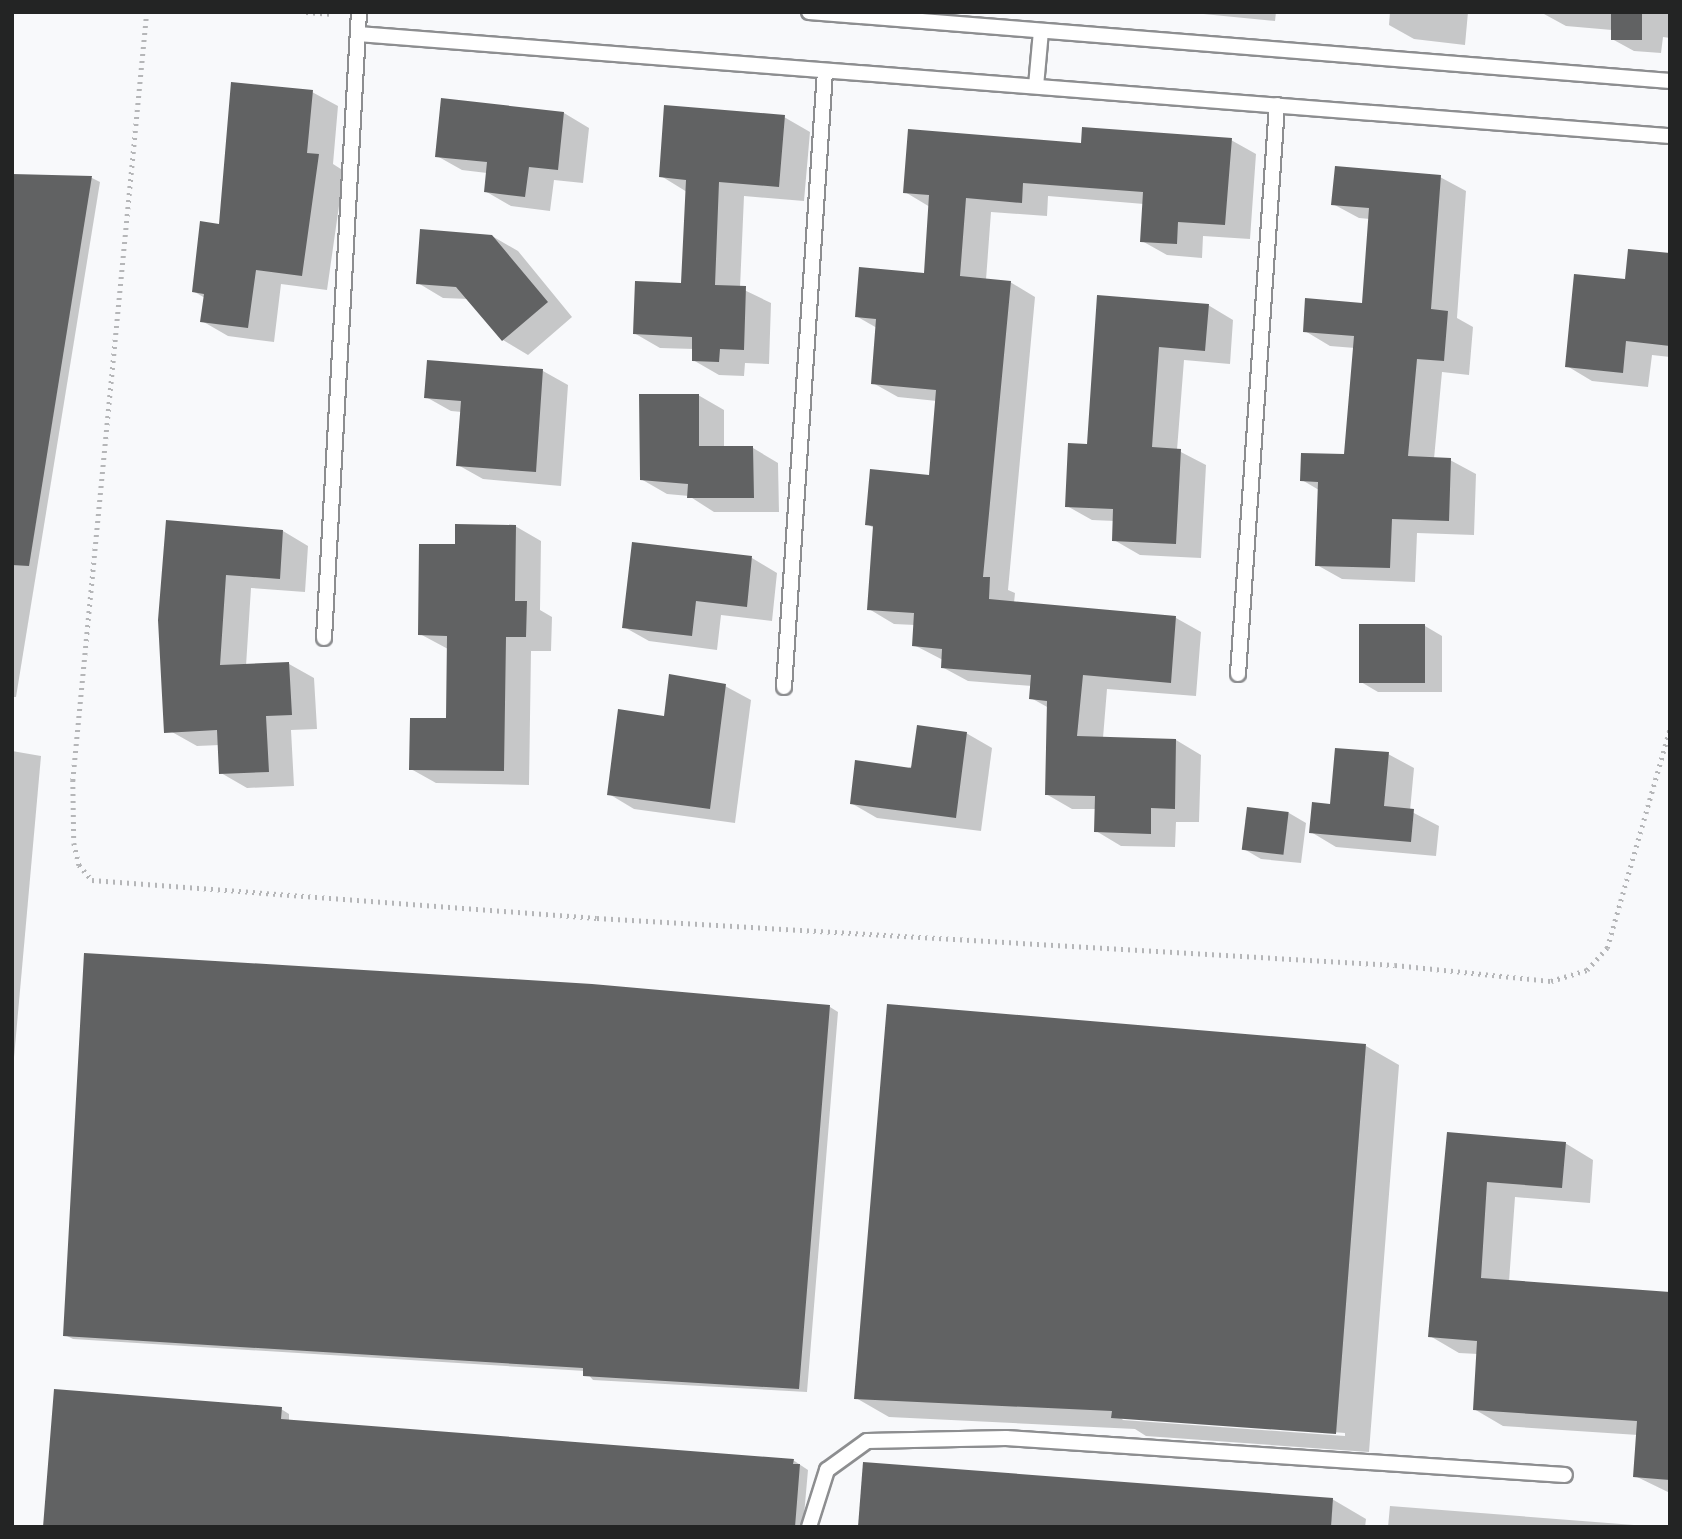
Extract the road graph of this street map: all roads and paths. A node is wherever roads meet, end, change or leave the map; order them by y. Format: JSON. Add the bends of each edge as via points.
{"nodes":[{"id":1,"x":147,"y":12,"type":"edge"},
{"id":2,"x":359,"y":12,"type":"edge"},
{"id":3,"x":809,"y":12,"type":"edge"},
{"id":4,"x":1041,"y":31,"type":"junction"},
{"id":5,"x":358,"y":34,"type":"junction"},
{"id":6,"x":825,"y":71,"type":"junction"},
{"id":7,"x":1670,"y":81,"type":"edge"},
{"id":8,"x":1036,"y":86,"type":"junction"},
{"id":9,"x":1277,"y":105,"type":"junction"},
{"id":10,"x":1670,"y":136,"type":"edge"},
{"id":11,"x":324,"y":638,"type":"dead end"},
{"id":12,"x":1238,"y":674,"type":"dead end"},
{"id":13,"x":784,"y":687,"type":"dead end"},
{"id":14,"x":1670,"y":729,"type":"edge"},
{"id":15,"x":1565,"y":1475,"type":"dead end"},
{"id":16,"x":809,"y":1527,"type":"edge"}],
"edges":[{"from":1,"to":14,"type":"path","via":[[73,780],[74,843],[79,865],[92,880],[557,915],[1395,965],[1552,981],[1587,970],[1607,947]]},
{"from":2,"to":5,"type":"lane"},
{"from":3,"to":4,"type":"lane"},
{"from":4,"to":7,"type":"lane"},
{"from":4,"to":8,"type":"lane"},
{"from":5,"to":6,"type":"lane"},
{"from":5,"to":11,"type":"lane"},
{"from":6,"to":8,"type":"lane"},
{"from":6,"to":13,"type":"lane"},
{"from":8,"to":9,"type":"lane"},
{"from":9,"to":10,"type":"lane"},
{"from":9,"to":12,"type":"lane"},
{"from":15,"to":16,"type":"lane","via":[[1006,1438],[867,1441],[827,1470]]}]}
